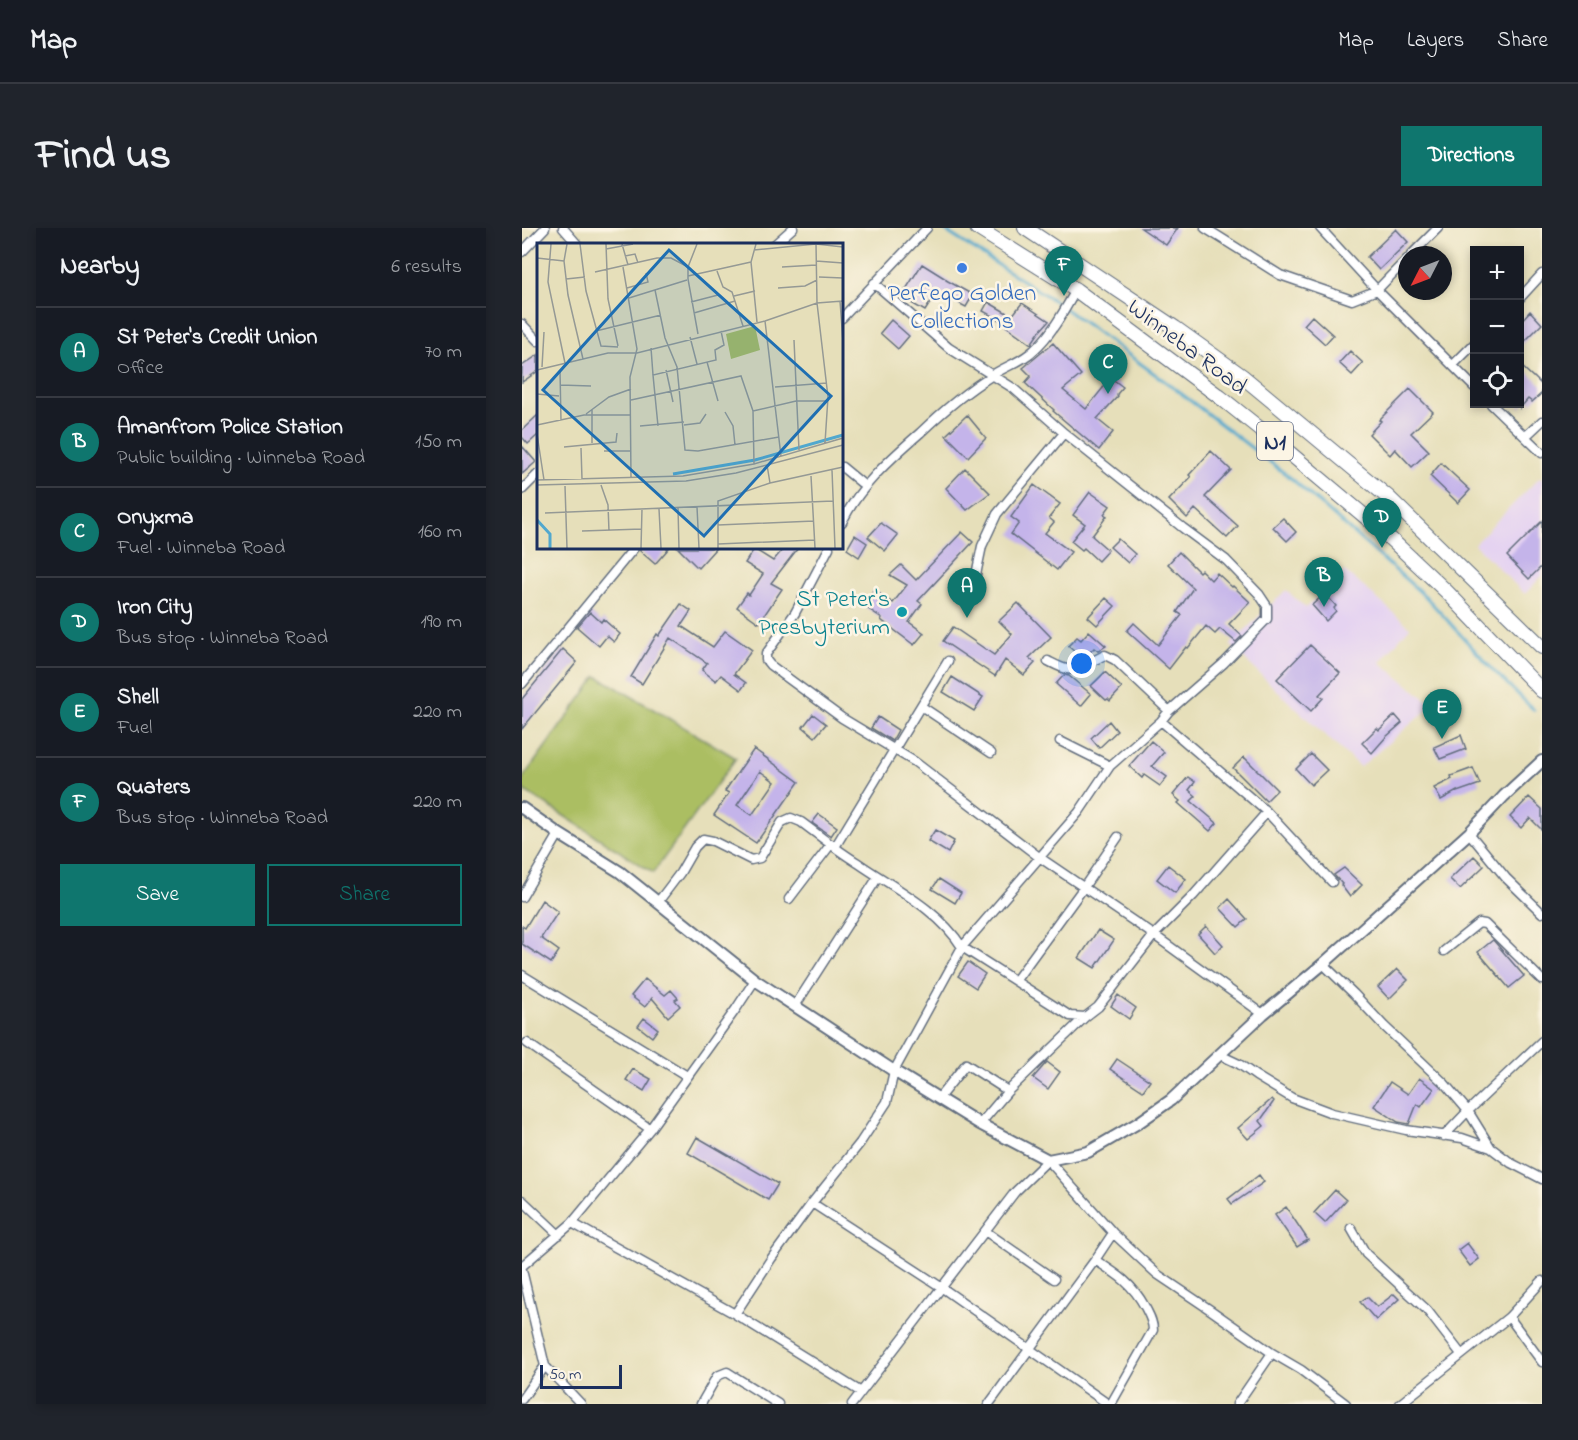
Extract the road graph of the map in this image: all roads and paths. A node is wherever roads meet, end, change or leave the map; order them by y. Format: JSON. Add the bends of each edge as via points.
{"nodes":[{"id":1,"x":545,"y":228,"type":"edge"},
{"id":2,"x":563,"y":228,"type":"edge"},
{"id":3,"x":793,"y":228,"type":"edge"},
{"id":4,"x":927,"y":228,"type":"edge"},
{"id":5,"x":977,"y":228,"type":"edge"},
{"id":6,"x":1206,"y":228,"type":"edge"},
{"id":7,"x":1320,"y":228,"type":"edge"},
{"id":8,"x":1438,"y":228,"type":"edge"},
{"id":9,"x":1029,"y":229,"type":"edge"},
{"id":10,"x":576,"y":243,"type":"edge"},
{"id":11,"x":776,"y":243,"type":"edge"},
{"id":12,"x":1420,"y":246,"type":"edge"},
{"id":13,"x":522,"y":252,"type":"edge"},
{"id":14,"x":1398,"y":268,"type":"edge"},
{"id":15,"x":1542,"y":274,"type":"edge"},
{"id":16,"x":874,"y":283,"type":"junction"},
{"id":17,"x":1076,"y":290,"type":"junction"},
{"id":18,"x":1377,"y":290,"type":"junction"},
{"id":19,"x":1524,"y":294,"type":"edge"},
{"id":20,"x":843,"y":317,"type":"edge"},
{"id":21,"x":522,"y":324,"type":"edge"},
{"id":22,"x":537,"y":340,"type":"edge"},
{"id":23,"x":1470,"y":348,"type":"edge"},
{"id":24,"x":1453,"y":365,"type":"junction"},
{"id":25,"x":992,"y":375,"type":"junction"},
{"id":26,"x":1470,"y":383,"type":"edge"},
{"id":27,"x":1495,"y":408,"type":"edge"},
{"id":28,"x":1542,"y":421,"type":"edge"},
{"id":29,"x":1064,"y":434,"type":"junction"},
{"id":30,"x":1526,"y":436,"type":"junction"},
{"id":31,"x":1542,"y":453,"type":"edge"},
{"id":32,"x":843,"y":468,"type":"edge"},
{"id":33,"x":537,"y":475,"type":"edge"},
{"id":34,"x":865,"y":486,"type":"junction"},
{"id":35,"x":522,"y":490,"type":"edge"},
{"id":36,"x":843,"y":520,"type":"edge"},
{"id":37,"x":633,"y":549,"type":"edge"},
{"id":38,"x":829,"y":549,"type":"edge"},
{"id":39,"x":972,"y":594,"type":"dead end"},
{"id":40,"x":1542,"y":647,"type":"edge"},
{"id":41,"x":948,"y":661,"type":"dead end"},
{"id":42,"x":1048,"y":661,"type":"dead end"},
{"id":43,"x":522,"y":684,"type":"edge"},
{"id":44,"x":1542,"y":691,"type":"edge"},
{"id":45,"x":921,"y":706,"type":"junction"},
{"id":46,"x":1169,"y":711,"type":"junction"},
{"id":47,"x":1161,"y":721,"type":"junction"},
{"id":48,"x":1060,"y":741,"type":"dead end"},
{"id":49,"x":895,"y":749,"type":"junction"},
{"id":50,"x":991,"y":753,"type":"dead end"},
{"id":51,"x":1542,"y":761,"type":"edge"},
{"id":52,"x":1110,"y":766,"type":"junction"},
{"id":53,"x":522,"y":808,"type":"edge"},
{"id":54,"x":1267,"y":812,"type":"junction"},
{"id":55,"x":1469,"y":832,"type":"junction"},
{"id":56,"x":559,"y":834,"type":"junction"},
{"id":57,"x":1118,"y":837,"type":"dead end"},
{"id":58,"x":833,"y":845,"type":"junction"},
{"id":59,"x":1039,"y":857,"type":"junction"},
{"id":60,"x":878,"y":877,"type":"junction"},
{"id":61,"x":1332,"y":882,"type":"dead end"},
{"id":62,"x":1084,"y":887,"type":"junction"},
{"id":63,"x":522,"y":897,"type":"edge"},
{"id":64,"x":789,"y":899,"type":"dead end"},
{"id":65,"x":658,"y":902,"type":"junction"},
{"id":66,"x":1542,"y":913,"type":"edge"},
{"id":67,"x":1154,"y":935,"type":"junction"},
{"id":68,"x":962,"y":947,"type":"junction"},
{"id":69,"x":1444,"y":951,"type":"dead end"},
{"id":70,"x":1323,"y":964,"type":"junction"},
{"id":71,"x":522,"y":975,"type":"edge"},
{"id":72,"x":755,"y":980,"type":"junction"},
{"id":73,"x":1016,"y":980,"type":"junction"},
{"id":74,"x":1542,"y":980,"type":"edge"},
{"id":75,"x":795,"y":1006,"type":"junction"},
{"id":76,"x":1263,"y":1014,"type":"junction"},
{"id":77,"x":1085,"y":1017,"type":"junction"},
{"id":78,"x":1542,"y":1041,"type":"edge"},
{"id":79,"x":527,"y":1043,"type":"dead end"},
{"id":80,"x":1220,"y":1055,"type":"junction"},
{"id":81,"x":894,"y":1071,"type":"junction"},
{"id":82,"x":687,"y":1076,"type":"junction"},
{"id":83,"x":1008,"y":1091,"type":"junction"},
{"id":84,"x":939,"y":1099,"type":"junction"},
{"id":85,"x":1468,"y":1111,"type":"junction"},
{"id":86,"x":980,"y":1124,"type":"junction"},
{"id":87,"x":650,"y":1129,"type":"junction"},
{"id":88,"x":1444,"y":1136,"type":"junction"},
{"id":89,"x":1491,"y":1148,"type":"junction"},
{"id":90,"x":1048,"y":1160,"type":"junction"},
{"id":91,"x":1542,"y":1179,"type":"edge"},
{"id":92,"x":522,"y":1200,"type":"edge"},
{"id":93,"x":812,"y":1203,"type":"junction"},
{"id":94,"x":572,"y":1223,"type":"junction"},
{"id":95,"x":1351,"y":1228,"type":"dead end"},
{"id":96,"x":985,"y":1231,"type":"junction"},
{"id":97,"x":1113,"y":1233,"type":"junction"},
{"id":98,"x":559,"y":1235,"type":"junction"},
{"id":99,"x":1095,"y":1260,"type":"junction"},
{"id":100,"x":522,"y":1268,"type":"edge"},
{"id":101,"x":1054,"y":1279,"type":"dead end"},
{"id":102,"x":1542,"y":1281,"type":"edge"},
{"id":103,"x":941,"y":1287,"type":"junction"},
{"id":104,"x":735,"y":1314,"type":"junction"},
{"id":105,"x":1509,"y":1317,"type":"junction"},
{"id":106,"x":1030,"y":1349,"type":"junction"},
{"id":107,"x":1272,"y":1353,"type":"junction"},
{"id":108,"x":1461,"y":1354,"type":"junction"},
{"id":109,"x":1542,"y":1362,"type":"edge"},
{"id":110,"x":545,"y":1366,"type":"junction"},
{"id":111,"x":861,"y":1392,"type":"junction"},
{"id":112,"x":522,"y":1399,"type":"edge"},
{"id":113,"x":581,"y":1404,"type":"edge"},
{"id":114,"x":701,"y":1404,"type":"edge"},
{"id":115,"x":778,"y":1404,"type":"edge"},
{"id":116,"x":852,"y":1404,"type":"edge"},
{"id":117,"x":989,"y":1404,"type":"edge"},
{"id":118,"x":1110,"y":1404,"type":"edge"},
{"id":119,"x":1237,"y":1404,"type":"edge"},
{"id":120,"x":1346,"y":1404,"type":"edge"},
{"id":121,"x":1400,"y":1404,"type":"edge"}],
"edges":[{"from":1,"to":13,"type":"street"},
{"from":2,"to":10,"type":"street"},
{"from":3,"to":11,"type":"street"},
{"from":4,"to":16,"type":"street"},
{"from":5,"to":17,"type":"highway","name":"Winneba Road","number":"N1"},
{"from":6,"to":18,"type":"street","via":[[1280,275],[1352,300]]},
{"from":7,"to":18,"type":"street"},
{"from":8,"to":12,"type":"street"},
{"from":9,"to":40,"type":"highway","name":"Winneba Road","number":"N1","via":[[1176,327],[1260,391],[1389,498]]},
{"from":14,"to":18,"type":"street"},
{"from":15,"to":19,"type":"street"},
{"from":16,"to":20,"type":"street"},
{"from":16,"to":25,"type":"street","via":[[949,348]]},
{"from":17,"to":25,"type":"street","via":[[1037,348]]},
{"from":17,"to":44,"type":"highway","name":"Winneba Road","number":"N1","via":[[1220,397],[1380,529]]},
{"from":18,"to":24,"type":"street"},
{"from":21,"to":22,"type":"street"},
{"from":23,"to":24,"type":"street"},
{"from":24,"to":26,"type":"street"},
{"from":25,"to":29,"type":"street","via":[[1013,388]]},
{"from":25,"to":34,"type":"street","via":[[940,414]]},
{"from":27,"to":30,"type":"street"},
{"from":28,"to":30,"type":"street"},
{"from":29,"to":39,"type":"street","via":[[997,514],[982,546]]},
{"from":29,"to":46,"type":"street","via":[[1226,560],[1268,606],[1267,619]]},
{"from":30,"to":31,"type":"street"},
{"from":32,"to":34,"type":"street"},
{"from":33,"to":35,"type":"street"},
{"from":34,"to":36,"type":"street"},
{"from":37,"to":43,"type":"street"},
{"from":38,"to":49,"type":"street","via":[[805,597],[766,654],[766,660],[842,718]]},
{"from":41,"to":45,"type":"street"},
{"from":42,"to":46,"type":"street","via":[[1070,670],[1105,655]]},
{"from":45,"to":49,"type":"street"},
{"from":45,"to":50,"type":"street"},
{"from":46,"to":47,"type":"street"},
{"from":47,"to":52,"type":"street"},
{"from":47,"to":54,"type":"street"},
{"from":48,"to":52,"type":"street"},
{"from":49,"to":58,"type":"street"},
{"from":49,"to":59,"type":"street"},
{"from":51,"to":55,"type":"street"},
{"from":52,"to":59,"type":"street","via":[[1079,812]]},
{"from":53,"to":56,"type":"street"},
{"from":54,"to":61,"type":"street"},
{"from":54,"to":67,"type":"street"},
{"from":55,"to":66,"type":"street","via":[[1506,878]]},
{"from":55,"to":70,"type":"street"},
{"from":56,"to":63,"type":"street"},
{"from":56,"to":65,"type":"street","via":[[620,872]]},
{"from":57,"to":62,"type":"street"},
{"from":58,"to":60,"type":"street"},
{"from":58,"to":64,"type":"street"},
{"from":58,"to":65,"type":"street","via":[[791,818],[782,822],[760,858],[751,860],[703,839]]},
{"from":59,"to":62,"type":"street"},
{"from":59,"to":68,"type":"street"},
{"from":60,"to":68,"type":"street","via":[[918,902]]},
{"from":60,"to":75,"type":"street"},
{"from":62,"to":67,"type":"street"},
{"from":62,"to":73,"type":"street"},
{"from":65,"to":72,"type":"street"},
{"from":67,"to":76,"type":"street"},
{"from":67,"to":77,"type":"street","via":[[1098,1007]]},
{"from":68,"to":73,"type":"street"},
{"from":68,"to":81,"type":"street"},
{"from":69,"to":74,"type":"street","via":[[1479,923],[1485,924]]},
{"from":70,"to":76,"type":"street"},
{"from":70,"to":85,"type":"street"},
{"from":71,"to":82,"type":"street"},
{"from":72,"to":75,"type":"street"},
{"from":72,"to":82,"type":"street"},
{"from":73,"to":77,"type":"street","via":[[1070,1016]]},
{"from":75,"to":81,"type":"street"},
{"from":76,"to":80,"type":"street"},
{"from":77,"to":83,"type":"street"},
{"from":78,"to":85,"type":"street"},
{"from":79,"to":87,"type":"street"},
{"from":80,"to":88,"type":"street","via":[[1292,1098],[1332,1113]]},
{"from":80,"to":90,"type":"street","via":[[1171,1100],[1138,1123],[1088,1152]]},
{"from":81,"to":84,"type":"street"},
{"from":81,"to":93,"type":"street","via":[[887,1101],[860,1143]]},
{"from":82,"to":87,"type":"street"},
{"from":83,"to":84,"type":"street","via":[[966,1064]]},
{"from":83,"to":86,"type":"street"},
{"from":84,"to":86,"type":"street"},
{"from":85,"to":88,"type":"street"},
{"from":85,"to":89,"type":"street"},
{"from":86,"to":90,"type":"street"},
{"from":87,"to":94,"type":"street"},
{"from":88,"to":89,"type":"street"},
{"from":89,"to":91,"type":"street"},
{"from":90,"to":96,"type":"street","via":[[1015,1192]]},
{"from":90,"to":97,"type":"street"},
{"from":92,"to":98,"type":"street"},
{"from":93,"to":103,"type":"street"},
{"from":93,"to":104,"type":"street"},
{"from":94,"to":98,"type":"street"},
{"from":94,"to":104,"type":"street"},
{"from":95,"to":108,"type":"street","via":[[1366,1254],[1427,1311]]},
{"from":96,"to":101,"type":"street"},
{"from":96,"to":103,"type":"street"},
{"from":97,"to":99,"type":"street"},
{"from":97,"to":107,"type":"street","via":[[1156,1274]]},
{"from":98,"to":100,"type":"street"},
{"from":99,"to":106,"type":"street"},
{"from":99,"to":118,"type":"street","via":[[1133,1287],[1153,1326]]},
{"from":100,"to":110,"type":"street"},
{"from":102,"to":105,"type":"street"},
{"from":103,"to":106,"type":"street"},
{"from":103,"to":111,"type":"street"},
{"from":104,"to":111,"type":"street"},
{"from":105,"to":108,"type":"street"},
{"from":105,"to":109,"type":"street"},
{"from":106,"to":117,"type":"street"},
{"from":106,"to":118,"type":"street"},
{"from":107,"to":119,"type":"street"},
{"from":107,"to":120,"type":"street"},
{"from":108,"to":121,"type":"street"},
{"from":110,"to":112,"type":"street"},
{"from":110,"to":113,"type":"street"},
{"from":111,"to":116,"type":"street"},
{"from":114,"to":115,"type":"street","via":[[717,1376],[727,1372]]}]}
